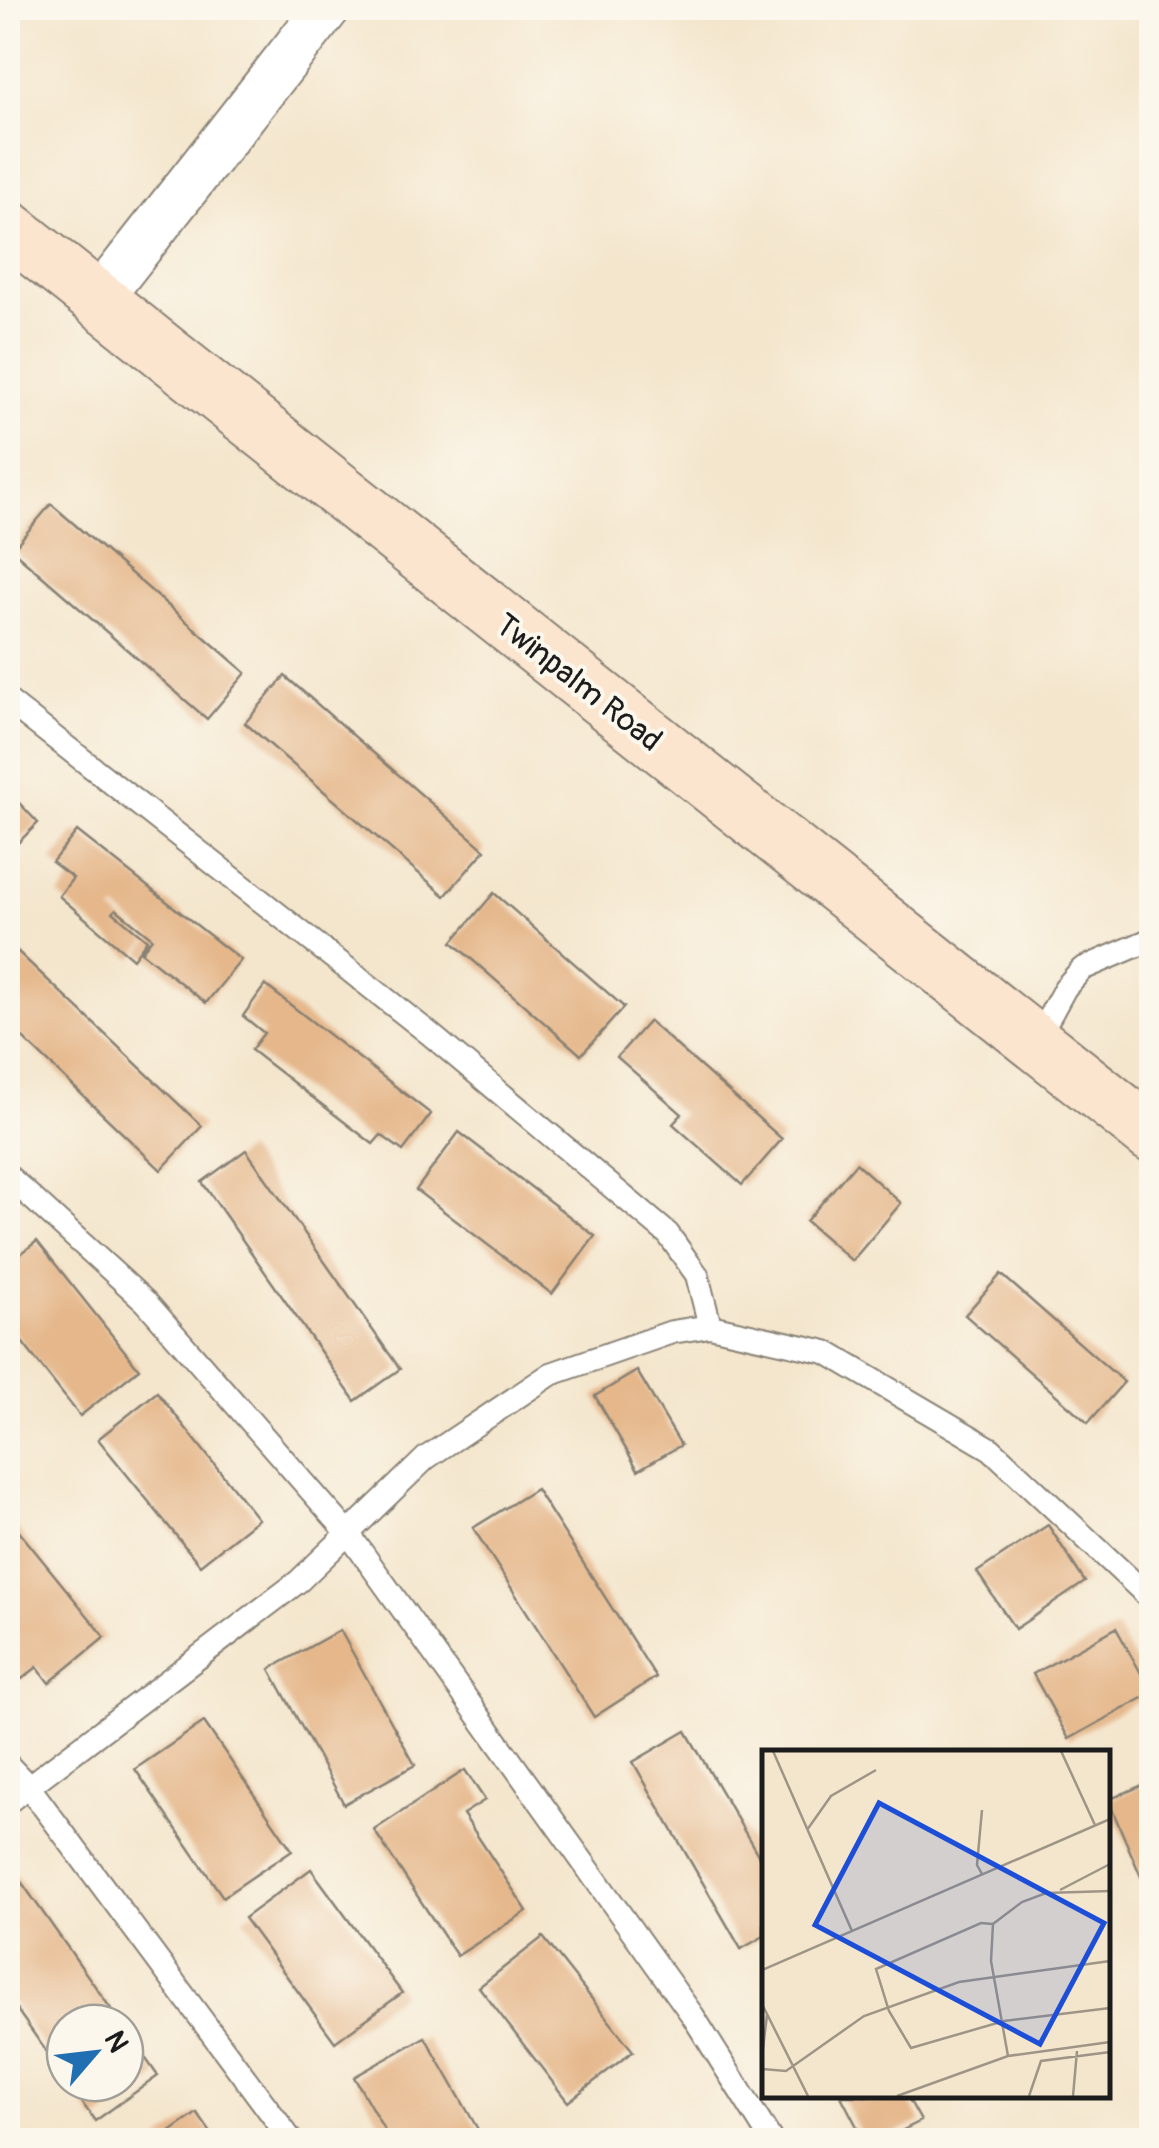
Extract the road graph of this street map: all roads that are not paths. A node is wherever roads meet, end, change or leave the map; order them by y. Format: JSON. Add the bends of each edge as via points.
{"nodes":[{"id":1,"x":327,"y":8,"type":"edge"},
{"id":2,"x":8,"y":228,"type":"edge"},
{"id":3,"x":98,"y":300,"type":"junction"},
{"id":4,"x":8,"y":701,"type":"edge"},
{"id":5,"x":1152,"y":939,"type":"edge"},
{"id":6,"x":1035,"y":1043,"type":"junction"},
{"id":7,"x":1152,"y":1135,"type":"edge"},
{"id":8,"x":8,"y":1176,"type":"edge"},
{"id":9,"x":710,"y":1326,"type":"junction"},
{"id":10,"x":348,"y":1533,"type":"junction"},
{"id":11,"x":1152,"y":1600,"type":"edge"},
{"id":12,"x":8,"y":1765,"type":"edge"},
{"id":13,"x":29,"y":1787,"type":"junction"},
{"id":14,"x":8,"y":1802,"type":"edge"},
{"id":15,"x":291,"y":2140,"type":"edge"},
{"id":16,"x":772,"y":2140,"type":"edge"}],
"edges":[{"from":1,"to":3,"type":"street"},
{"from":2,"to":3,"type":"main road","name":"Twinpalm Road"},
{"from":3,"to":6,"type":"main road","name":"Twinpalm Road"},
{"from":4,"to":9,"type":"lane","via":[[430,1034],[668,1234],[697,1275]]},
{"from":5,"to":6,"type":"lane","via":[[1082,969]]},
{"from":6,"to":7,"type":"main road","name":"Twinpalm Road"},
{"from":8,"to":10,"type":"lane","via":[[146,1302]]},
{"from":9,"to":10,"type":"lane","via":[[672,1332],[550,1374],[426,1458]]},
{"from":9,"to":11,"type":"lane","via":[[826,1352],[991,1449]]},
{"from":10,"to":13,"type":"lane","via":[[300,1581]]},
{"from":10,"to":16,"type":"lane","via":[[693,2016]]},
{"from":12,"to":13,"type":"lane"},
{"from":13,"to":14,"type":"lane"},
{"from":13,"to":15,"type":"lane"}]}
